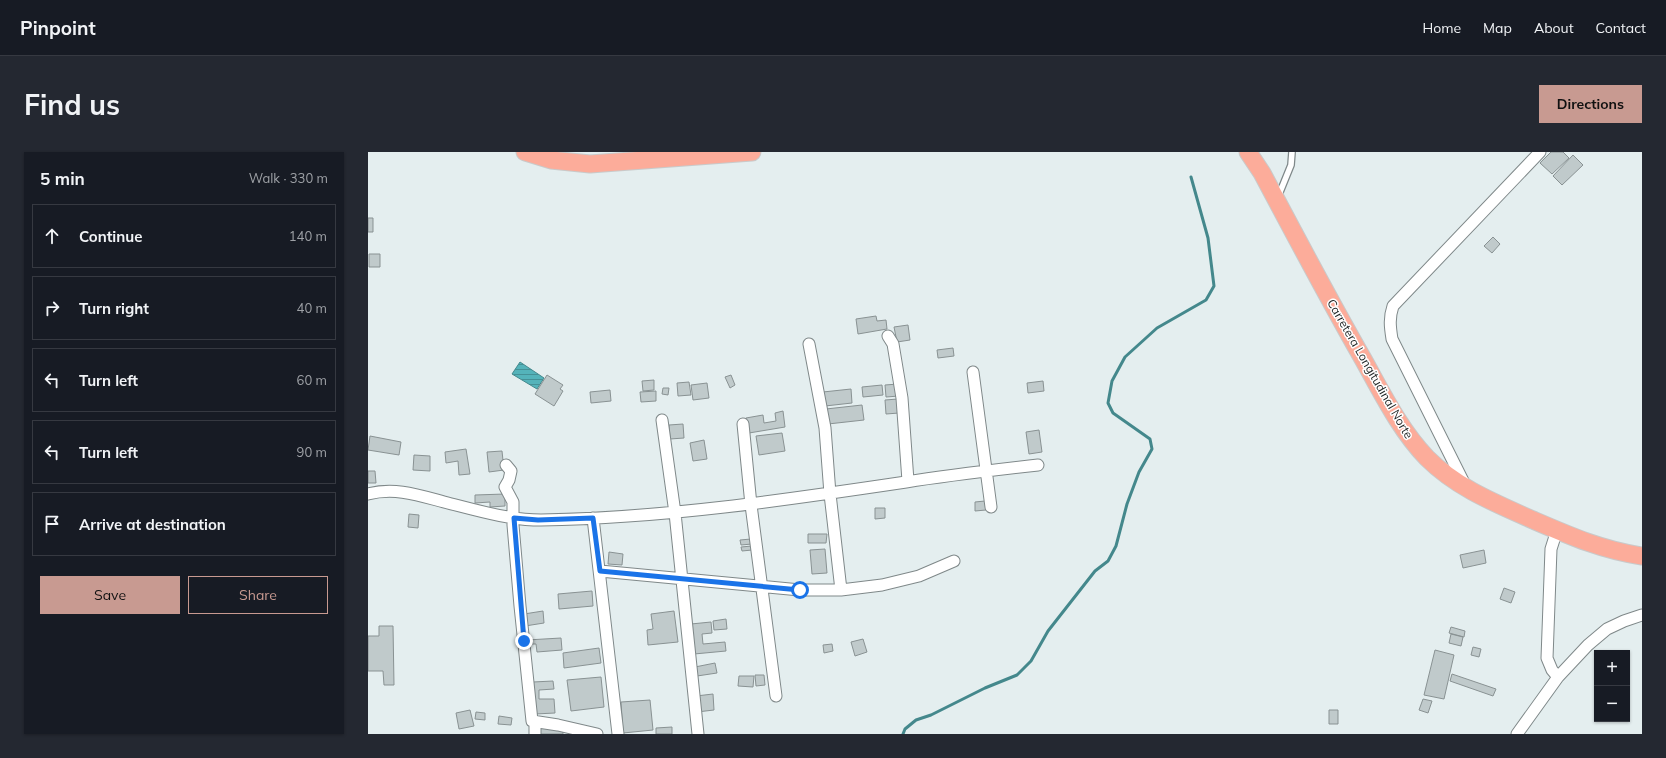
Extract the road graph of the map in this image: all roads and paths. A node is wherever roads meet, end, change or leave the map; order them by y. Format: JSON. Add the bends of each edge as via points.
{"nodes":[{"id":1,"x":525,"y":152,"type":"edge"},
{"id":2,"x":752,"y":152,"type":"edge"},
{"id":3,"x":1248,"y":152,"type":"edge"},
{"id":4,"x":1292,"y":152,"type":"edge"},
{"id":5,"x":1540,"y":152,"type":"edge"},
{"id":6,"x":1277,"y":201,"type":"junction"},
{"id":7,"x":888,"y":336,"type":"dead end"},
{"id":8,"x":809,"y":344,"type":"dead end"},
{"id":9,"x":973,"y":372,"type":"dead end"},
{"id":10,"x":662,"y":420,"type":"dead end"},
{"id":11,"x":743,"y":424,"type":"dead end"},
{"id":12,"x":506,"y":465,"type":"dead end"},
{"id":13,"x":1038,"y":465,"type":"dead end"},
{"id":14,"x":986,"y":471,"type":"junction"},
{"id":15,"x":908,"y":481,"type":"junction"},
{"id":16,"x":1467,"y":490,"type":"junction"},
{"id":17,"x":368,"y":494,"type":"edge"},
{"id":18,"x":830,"y":494,"type":"junction"},
{"id":19,"x":751,"y":505,"type":"junction"},
{"id":20,"x":991,"y":507,"type":"dead end"},
{"id":21,"x":674,"y":513,"type":"junction"},
{"id":22,"x":514,"y":518,"type":"junction"},
{"id":23,"x":593,"y":518,"type":"junction"},
{"id":24,"x":1557,"y":530,"type":"junction"},
{"id":25,"x":1642,"y":556,"type":"edge"},
{"id":26,"x":954,"y":561,"type":"dead end"},
{"id":27,"x":600,"y":571,"type":"junction"},
{"id":28,"x":681,"y":579,"type":"junction"},
{"id":29,"x":762,"y":587,"type":"junction"},
{"id":30,"x":841,"y":590,"type":"junction"},
{"id":31,"x":1642,"y":615,"type":"edge"},
{"id":32,"x":1558,"y":676,"type":"junction"},
{"id":33,"x":776,"y":696,"type":"dead end"},
{"id":34,"x":536,"y":721,"type":"junction"},
{"id":35,"x":535,"y":734,"type":"edge"},
{"id":36,"x":597,"y":734,"type":"edge"},
{"id":37,"x":618,"y":734,"type":"edge"},
{"id":38,"x":698,"y":734,"type":"edge"},
{"id":39,"x":1517,"y":734,"type":"edge"}],
"edges":[{"from":1,"to":2,"type":"main road","via":[[551,160],[590,164]]},
{"from":3,"to":6,"type":"main road","name":"Carretera Longitudinal Norte"},
{"from":4,"to":6,"type":"lane","via":[[1292,165]]},
{"from":5,"to":16,"type":"street","via":[[1393,306],[1390,315],[1392,339]]},
{"from":6,"to":16,"type":"main road","name":"Carretera Longitudinal Norte","via":[[1342,324],[1399,422],[1427,458]]},
{"from":7,"to":15,"type":"street","via":[[893,344],[902,398]]},
{"from":8,"to":18,"type":"street","via":[[825,428]]},
{"from":9,"to":14,"type":"street"},
{"from":10,"to":21,"type":"street"},
{"from":11,"to":19,"type":"street"},
{"from":12,"to":22,"type":"street","via":[[511,471],[505,487],[513,502]]},
{"from":13,"to":14,"type":"street"},
{"from":14,"to":15,"type":"street"},
{"from":14,"to":20,"type":"street"},
{"from":15,"to":18,"type":"street"},
{"from":16,"to":24,"type":"main road","name":"Carretera Longitudinal Norte"},
{"from":17,"to":22,"type":"street","via":[[378,491],[402,491]]},
{"from":18,"to":19,"type":"street"},
{"from":18,"to":30,"type":"street"},
{"from":19,"to":21,"type":"street"},
{"from":19,"to":29,"type":"street"},
{"from":21,"to":23,"type":"street"},
{"from":21,"to":28,"type":"street"},
{"from":22,"to":23,"type":"street"},
{"from":22,"to":34,"type":"street","via":[[531,713],[532,721]]},
{"from":23,"to":27,"type":"street"},
{"from":24,"to":25,"type":"main road","name":"Carretera Longitudinal Norte","via":[[1599,547]]},
{"from":24,"to":32,"type":"street","via":[[1551,549],[1547,658]]},
{"from":26,"to":30,"type":"street","via":[[919,576],[882,585]]},
{"from":27,"to":28,"type":"street"},
{"from":27,"to":37,"type":"street"},
{"from":28,"to":29,"type":"street"},
{"from":28,"to":38,"type":"street"},
{"from":29,"to":30,"type":"street"},
{"from":29,"to":33,"type":"street"},
{"from":31,"to":32,"type":"street","via":[[1624,620],[1607,629]]},
{"from":32,"to":39,"type":"street"},
{"from":34,"to":35,"type":"street"},
{"from":34,"to":36,"type":"street"}]}
